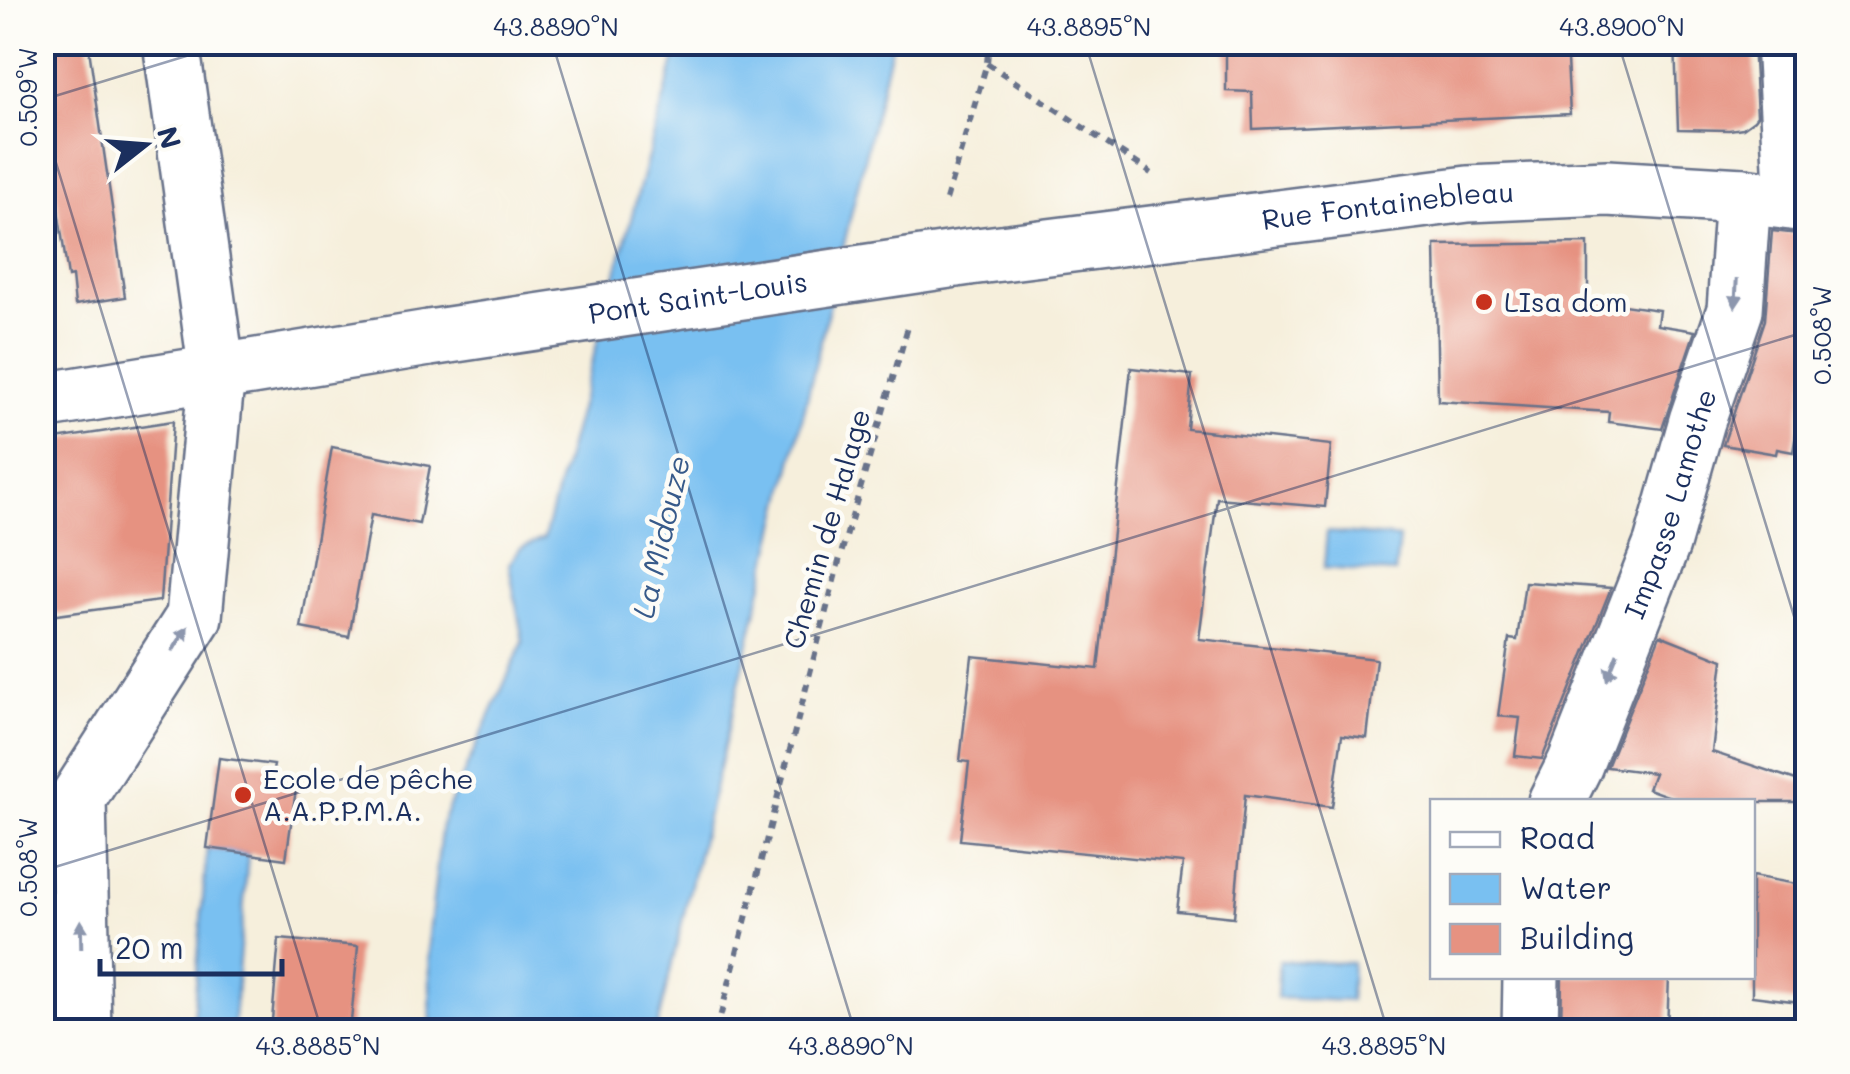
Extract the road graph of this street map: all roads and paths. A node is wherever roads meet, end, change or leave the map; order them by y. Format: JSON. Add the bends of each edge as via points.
{"nodes":[{"id":1,"x":171,"y":42,"type":"edge"},
{"id":2,"x":989,"y":42,"type":"edge"},
{"id":3,"x":1784,"y":42,"type":"edge"},
{"id":4,"x":987,"y":63,"type":"junction"},
{"id":5,"x":1781,"y":200,"type":"edge"},
{"id":6,"x":944,"y":208,"type":"dead end"},
{"id":7,"x":1227,"y":224,"type":"junction"},
{"id":8,"x":969,"y":257,"type":"joint"},
{"id":9,"x":911,"y":317,"type":"dead end"},
{"id":10,"x":216,"y":373,"type":"junction"},
{"id":11,"x":42,"y":400,"type":"edge"},
{"id":12,"x":1558,"y":799,"type":"edge"},
{"id":13,"x":1531,"y":979,"type":"edge"},
{"id":14,"x":82,"y":1032,"type":"edge"},
{"id":15,"x":719,"y":1032,"type":"edge"},
{"id":16,"x":1530,"y":1032,"type":"edge"}],
"edges":[{"from":1,"to":10,"type":"street"},
{"from":2,"to":4,"type":"path"},
{"from":3,"to":5,"type":"street","name":"Impasse Lamothe"},
{"from":4,"to":6,"type":"path"},
{"from":4,"to":7,"type":"path"},
{"from":5,"to":7,"type":"street","name":"Rue Fontainebleau","via":[[1537,190]]},
{"from":5,"to":12,"type":"street","name":"Impasse Lamothe","one_way":true,"via":[[1735,310],[1662,544]]},
{"from":7,"to":8,"type":"street","name":"Rue Fontainebleau"},
{"from":8,"to":10,"type":"street","name":"Pont Saint-Louis","bridge":true},
{"from":9,"to":15,"type":"path","name":"Chemin de Halage","via":[[841,554]]},
{"from":10,"to":11,"type":"street","name":"Pont Saint-Louis"},
{"from":14,"to":10,"type":"street","one_way":true,"via":[[78,798],[194,616]]},
{"from":13,"to":16,"type":"street"}]}
